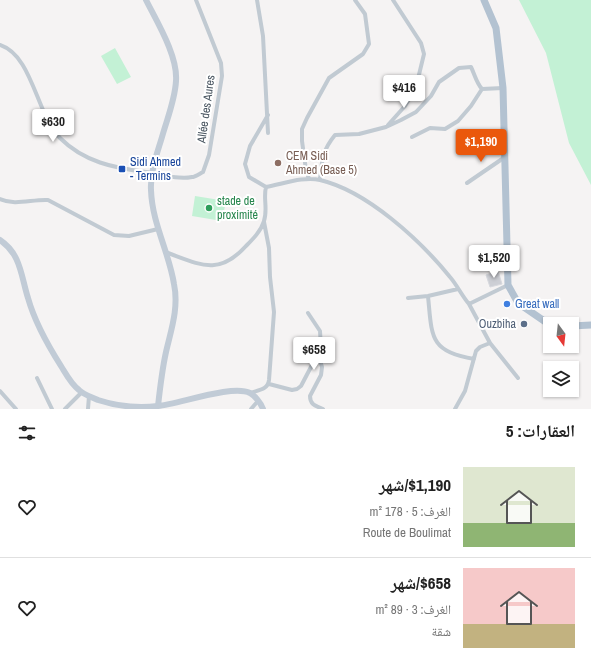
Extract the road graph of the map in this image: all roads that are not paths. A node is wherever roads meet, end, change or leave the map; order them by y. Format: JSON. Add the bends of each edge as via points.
{"nodes":[{"id":1,"x":146,"y":0,"type":"edge"},
{"id":2,"x":196,"y":0,"type":"edge"},
{"id":3,"x":257,"y":0,"type":"edge"},
{"id":4,"x":355,"y":0,"type":"edge"},
{"id":5,"x":393,"y":0,"type":"edge"},
{"id":6,"x":484,"y":0,"type":"edge"},
{"id":7,"x":0,"y":45,"type":"edge"},
{"id":8,"x":503,"y":88,"type":"junction"},
{"id":9,"x":482,"y":89,"type":"junction"},
{"id":10,"x":268,"y":115,"type":"junction"},
{"id":11,"x":386,"y":127,"type":"junction"},
{"id":12,"x":268,"y":133,"type":"dead end"},
{"id":13,"x":412,"y":137,"type":"dead end"},
{"id":14,"x":505,"y":156,"type":"junction"},
{"id":15,"x":152,"y":173,"type":"junction"},
{"id":16,"x":309,"y":179,"type":"junction"},
{"id":17,"x":320,"y":180,"type":"junction"},
{"id":18,"x":467,"y":183,"type":"dead end"},
{"id":19,"x":266,"y":187,"type":"junction"},
{"id":20,"x":0,"y":199,"type":"edge"},
{"id":21,"x":264,"y":222,"type":"junction"},
{"id":22,"x":158,"y":229,"type":"junction"},
{"id":23,"x":0,"y":240,"type":"edge"},
{"id":24,"x":165,"y":252,"type":"junction"},
{"id":25,"x":508,"y":285,"type":"junction"},
{"id":26,"x":458,"y":289,"type":"junction"},
{"id":27,"x":428,"y":296,"type":"junction"},
{"id":28,"x":408,"y":298,"type":"dead end"},
{"id":29,"x":469,"y":304,"type":"junction"},
{"id":30,"x":308,"y":313,"type":"dead end"},
{"id":31,"x":543,"y":320,"type":"edge"},
{"id":32,"x":591,"y":325,"type":"edge"},
{"id":33,"x":579,"y":326,"type":"edge"},
{"id":34,"x":490,"y":342,"type":"junction"},
{"id":35,"x":474,"y":359,"type":"junction"},
{"id":36,"x":320,"y":360,"type":"junction"},
{"id":37,"x":36,"y":378,"type":"dead end"},
{"id":38,"x":518,"y":378,"type":"dead end"},
{"id":39,"x":269,"y":384,"type":"junction"},
{"id":40,"x":0,"y":391,"type":"edge"},
{"id":41,"x":82,"y":392,"type":"junction"},
{"id":42,"x":250,"y":393,"type":"junction"},
{"id":43,"x":89,"y":396,"type":"junction"},
{"id":44,"x":258,"y":401,"type":"junction"},
{"id":45,"x":158,"y":406,"type":"junction"},
{"id":46,"x":16,"y":409,"type":"edge"},
{"id":47,"x":52,"y":409,"type":"edge"},
{"id":48,"x":65,"y":409,"type":"edge"},
{"id":49,"x":88,"y":409,"type":"edge"},
{"id":50,"x":251,"y":409,"type":"edge"},
{"id":51,"x":263,"y":409,"type":"edge"},
{"id":52,"x":323,"y":409,"type":"edge"},
{"id":53,"x":455,"y":409,"type":"edge"}],
"edges":[{"from":1,"to":15,"type":"street","via":[[168,47],[177,81]]},
{"from":2,"to":15,"type":"street","name":"Allée des Aures","via":[[221,63],[222,76],[209,155],[203,172],[192,177]]},
{"from":3,"to":10,"type":"street","via":[[264,36]]},
{"from":4,"to":16,"type":"street","via":[[365,14],[369,44],[364,54],[329,78],[302,129]]},
{"from":5,"to":11,"type":"street","via":[[421,43],[424,54],[416,87],[405,106]]},
{"from":6,"to":8,"type":"main road","via":[[496,28]]},
{"from":7,"to":15,"type":"street","name":"Allée des Aures","via":[[13,52],[24,68],[46,117],[59,137],[98,163]]},
{"from":8,"to":9,"type":"street"},
{"from":8,"to":14,"type":"main road"},
{"from":9,"to":11,"type":"street","via":[[471,67],[459,68],[439,82],[431,96],[416,112]]},
{"from":9,"to":13,"type":"street","via":[[458,121],[445,129],[430,128]]},
{"from":10,"to":12,"type":"street"},
{"from":10,"to":19,"type":"street","via":[[250,146],[245,164],[249,177]]},
{"from":11,"to":17,"type":"street","via":[[359,134],[335,135],[327,145]]},
{"from":14,"to":18,"type":"street"},
{"from":14,"to":25,"type":"main road"},
{"from":15,"to":22,"type":"street","via":[[151,190]]},
{"from":16,"to":17,"type":"street"},
{"from":16,"to":19,"type":"street"},
{"from":17,"to":26,"type":"street","via":[[349,190],[368,201],[416,240]]},
{"from":19,"to":21,"type":"street"},
{"from":20,"to":22,"type":"street","via":[[18,203],[48,200],[114,235],[129,236]]},
{"from":21,"to":24,"type":"street","via":[[241,252],[227,263],[215,266],[199,264]]},
{"from":21,"to":39,"type":"street","via":[[269,248],[274,312]]},
{"from":22,"to":24,"type":"street"},
{"from":23,"to":41,"type":"street","via":[[14,253],[20,265],[32,311],[42,335],[71,381]]},
{"from":24,"to":45,"type":"street","via":[[174,284],[174,316]]},
{"from":25,"to":29,"type":"street"},
{"from":25,"to":31,"type":"main road","via":[[518,303]]},
{"from":26,"to":27,"type":"street"},
{"from":26,"to":29,"type":"street"},
{"from":27,"to":28,"type":"street"},
{"from":27,"to":35,"type":"street","via":[[436,342],[441,348],[456,356]]},
{"from":29,"to":34,"type":"street"},
{"from":30,"to":36,"type":"street","via":[[320,332]]},
{"from":32,"to":33,"type":"main road"},
{"from":34,"to":35,"type":"street","via":[[476,351]]},
{"from":34,"to":38,"type":"street"},
{"from":35,"to":53,"type":"street","via":[[465,391]]},
{"from":36,"to":39,"type":"street","via":[[312,365],[297,389]]},
{"from":36,"to":52,"type":"street","via":[[322,373],[310,400]]},
{"from":37,"to":47,"type":"street"},
{"from":39,"to":42,"type":"street","via":[[264,389]]},
{"from":40,"to":46,"type":"street"},
{"from":41,"to":43,"type":"street"},
{"from":41,"to":48,"type":"street"},
{"from":42,"to":44,"type":"street"},
{"from":42,"to":45,"type":"street","via":[[235,390]]},
{"from":43,"to":45,"type":"street","via":[[119,405]]},
{"from":43,"to":49,"type":"street"},
{"from":44,"to":50,"type":"street"},
{"from":44,"to":51,"type":"street"}]}
